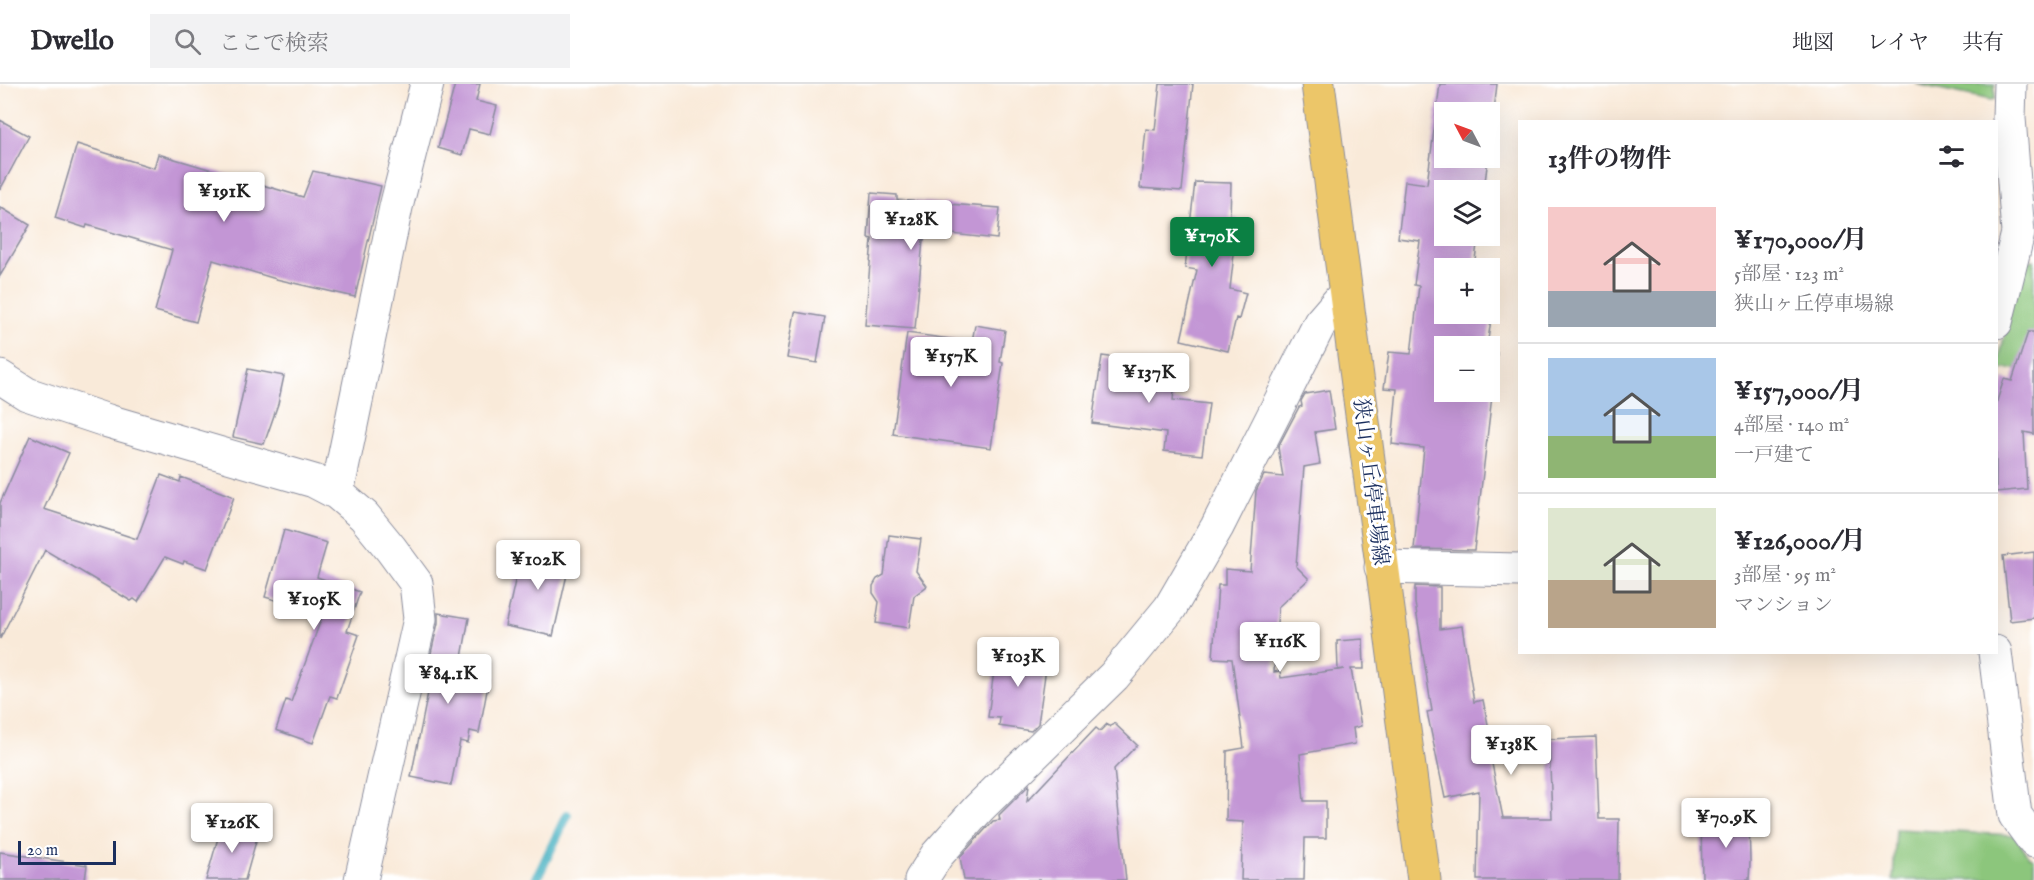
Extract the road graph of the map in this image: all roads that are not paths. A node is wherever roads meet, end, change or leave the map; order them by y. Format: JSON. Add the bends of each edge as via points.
{"nodes":[{"id":1,"x":427,"y":84,"type":"edge"},
{"id":2,"x":1318,"y":84,"type":"edge"},
{"id":3,"x":2010,"y":84,"type":"edge"},
{"id":4,"x":2026,"y":240,"type":"edge"},
{"id":5,"x":1345,"y":294,"type":"junction"},
{"id":6,"x":1998,"y":317,"type":"edge"},
{"id":7,"x":0,"y":377,"type":"edge"},
{"id":8,"x":337,"y":493,"type":"junction"},
{"id":9,"x":1381,"y":567,"type":"junction"},
{"id":10,"x":1518,"y":570,"type":"edge"},
{"id":11,"x":1995,"y":654,"type":"edge"},
{"id":12,"x":2034,"y":842,"type":"edge"},
{"id":13,"x":361,"y":880,"type":"edge"},
{"id":14,"x":921,"y":880,"type":"edge"},
{"id":15,"x":1424,"y":880,"type":"edge"}],
"edges":[{"from":1,"to":8,"type":"street","via":[[396,207]]},
{"from":2,"to":5,"type":"main road","name":"狭山ヶ丘停車場線"},
{"from":3,"to":4,"type":"street","via":[[2009,117]]},
{"from":4,"to":6,"type":"street"},
{"from":5,"to":9,"type":"main road","name":"狭山ヶ丘停車場線"},
{"from":5,"to":14,"type":"street","via":[[1320,323],[1217,527],[1170,608],[1114,676],[979,808],[936,855]]},
{"from":7,"to":8,"type":"street","via":[[27,394],[314,481]]},
{"from":8,"to":13,"type":"street","via":[[364,516],[416,583],[420,619]]},
{"from":9,"to":10,"type":"street"},
{"from":9,"to":15,"type":"main road","name":"狭山ヶ丘停車場線"},
{"from":11,"to":12,"type":"street","via":[[2016,815]]}]}
